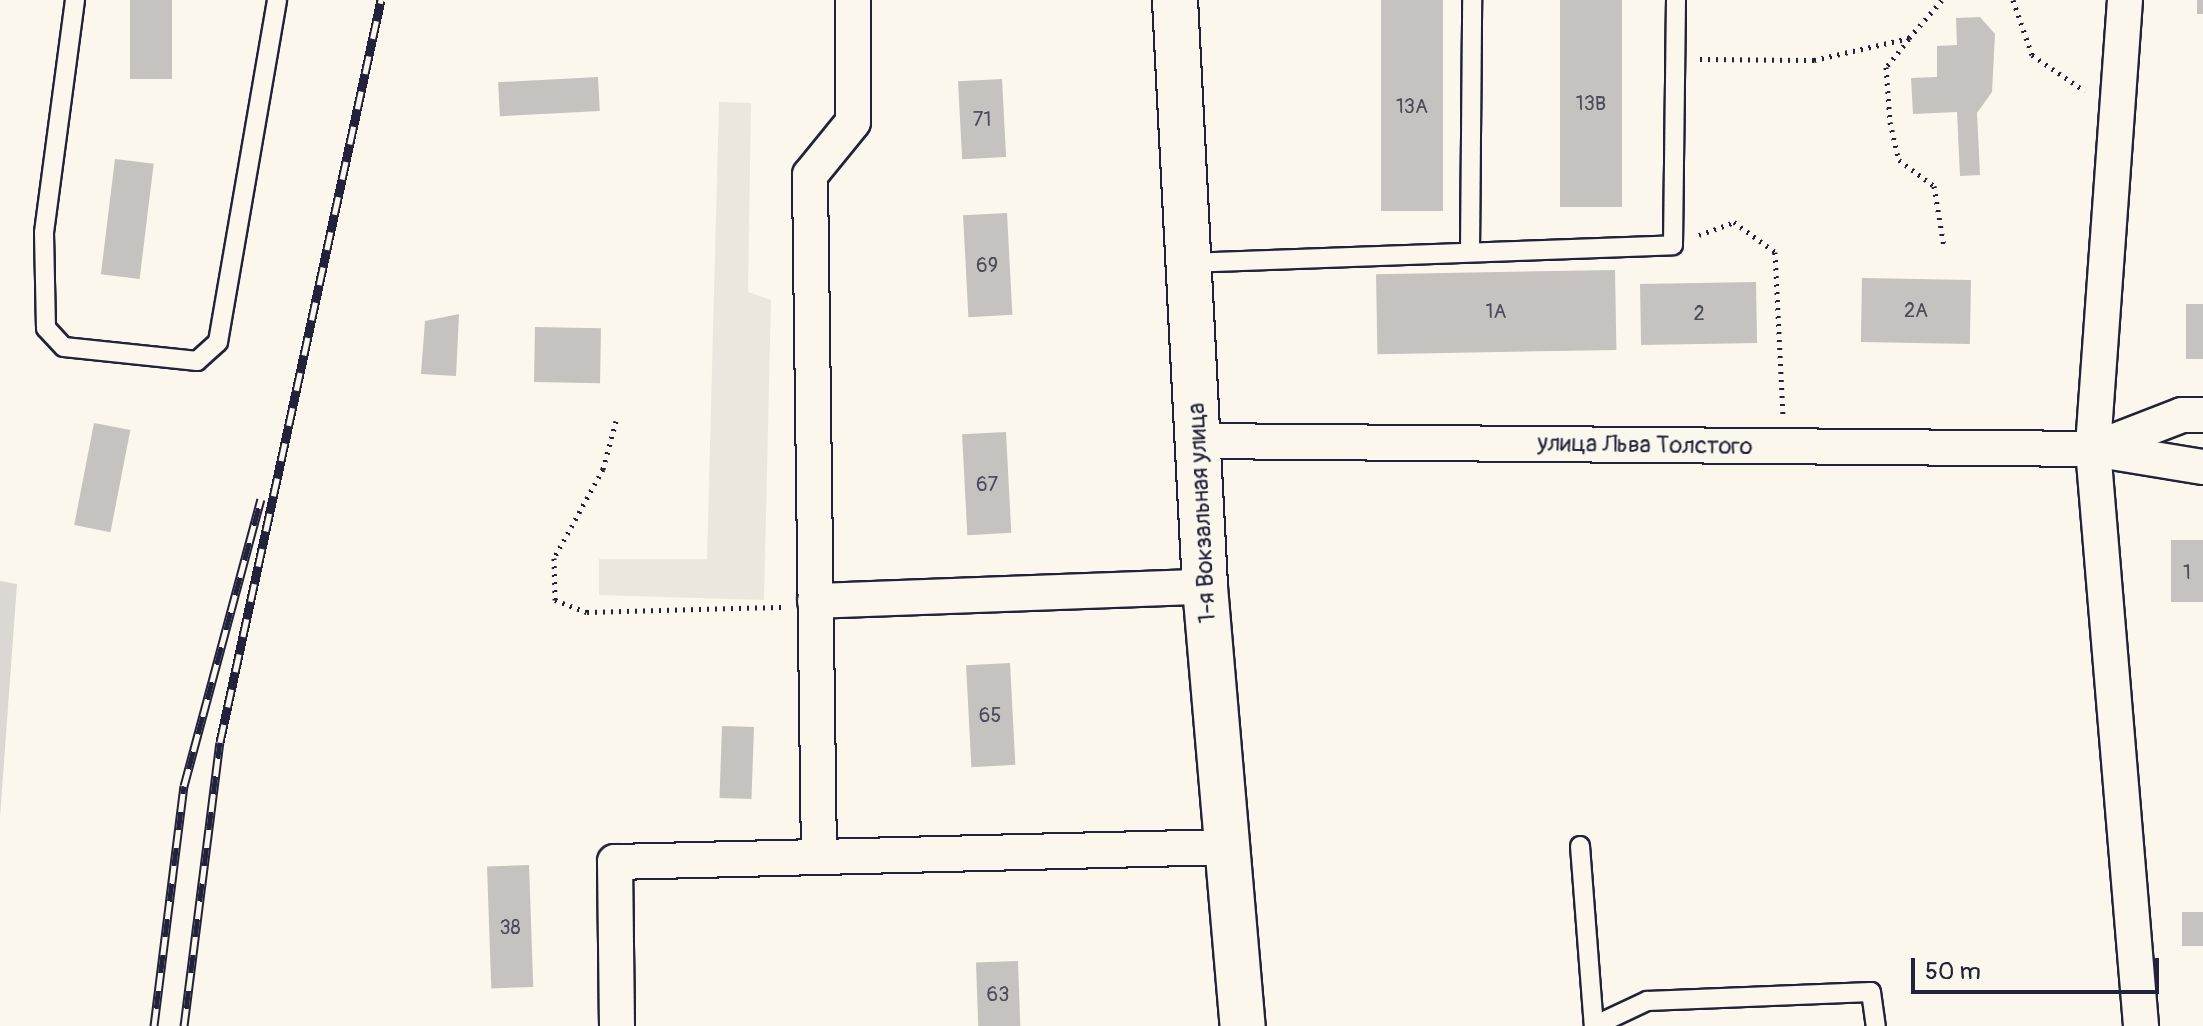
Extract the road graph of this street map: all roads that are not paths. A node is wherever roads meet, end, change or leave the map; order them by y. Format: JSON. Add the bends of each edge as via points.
{"nodes":[{"id":1,"x":75,"y":0,"type":"edge"},
{"id":2,"x":277,"y":0,"type":"edge"},
{"id":3,"x":853,"y":0,"type":"edge"},
{"id":4,"x":1175,"y":0,"type":"edge"},
{"id":5,"x":1472,"y":0,"type":"edge"},
{"id":6,"x":1676,"y":0,"type":"edge"},
{"id":7,"x":2125,"y":0,"type":"edge"},
{"id":8,"x":1470,"y":251,"type":"junction"},
{"id":9,"x":1189,"y":263,"type":"junction"},
{"id":10,"x":2203,"y":415,"type":"edge"},
{"id":11,"x":1198,"y":441,"type":"junction"},
{"id":12,"x":2093,"y":449,"type":"junction"},
{"id":13,"x":2203,"y":467,"type":"edge"},
{"id":14,"x":1205,"y":587,"type":"junction"},
{"id":15,"x":815,"y":601,"type":"junction"},
{"id":16,"x":1580,"y":846,"type":"dead end"},
{"id":17,"x":1228,"y":847,"type":"junction"},
{"id":18,"x":819,"y":857,"type":"junction"},
{"id":19,"x":617,"y":1026,"type":"edge"},
{"id":20,"x":1243,"y":1026,"type":"edge"},
{"id":21,"x":1594,"y":1026,"type":"edge"},
{"id":22,"x":1876,"y":1026,"type":"edge"},
{"id":23,"x":2141,"y":1026,"type":"edge"}],
"edges":[{"from":1,"to":2,"type":"lane","via":[[44,233],[46,328],[64,347],[197,361],[218,342]]},
{"from":3,"to":15,"type":"street","via":[[853,122],[810,175]]},
{"from":4,"to":9,"type":"main road","name":"1-я Вокзальная улица"},
{"from":5,"to":8,"type":"lane"},
{"from":6,"to":8,"type":"lane","via":[[1673,245]]},
{"from":7,"to":12,"type":"street"},
{"from":8,"to":9,"type":"lane"},
{"from":9,"to":11,"type":"main road","name":"1-я Вокзальная улица"},
{"from":10,"to":12,"type":"street","name":"улица Льва Толстого","via":[[2182,415]]},
{"from":11,"to":12,"type":"street","name":"улица Льва Толстого"},
{"from":11,"to":14,"type":"main road","name":"1-я Вокзальная улица"},
{"from":12,"to":13,"type":"street","name":"улица Льва Толстого"},
{"from":12,"to":23,"type":"street"},
{"from":14,"to":15,"type":"street"},
{"from":14,"to":17,"type":"main road","name":"1-я Вокзальная улица"},
{"from":15,"to":18,"type":"street"},
{"from":16,"to":21,"type":"lane"},
{"from":17,"to":18,"type":"street"},
{"from":17,"to":20,"type":"main road","name":"1-я Вокзальная улица"},
{"from":18,"to":19,"type":"street","via":[[615,862]]},
{"from":21,"to":22,"type":"lane","via":[[1647,1001],[1871,992]]}]}
